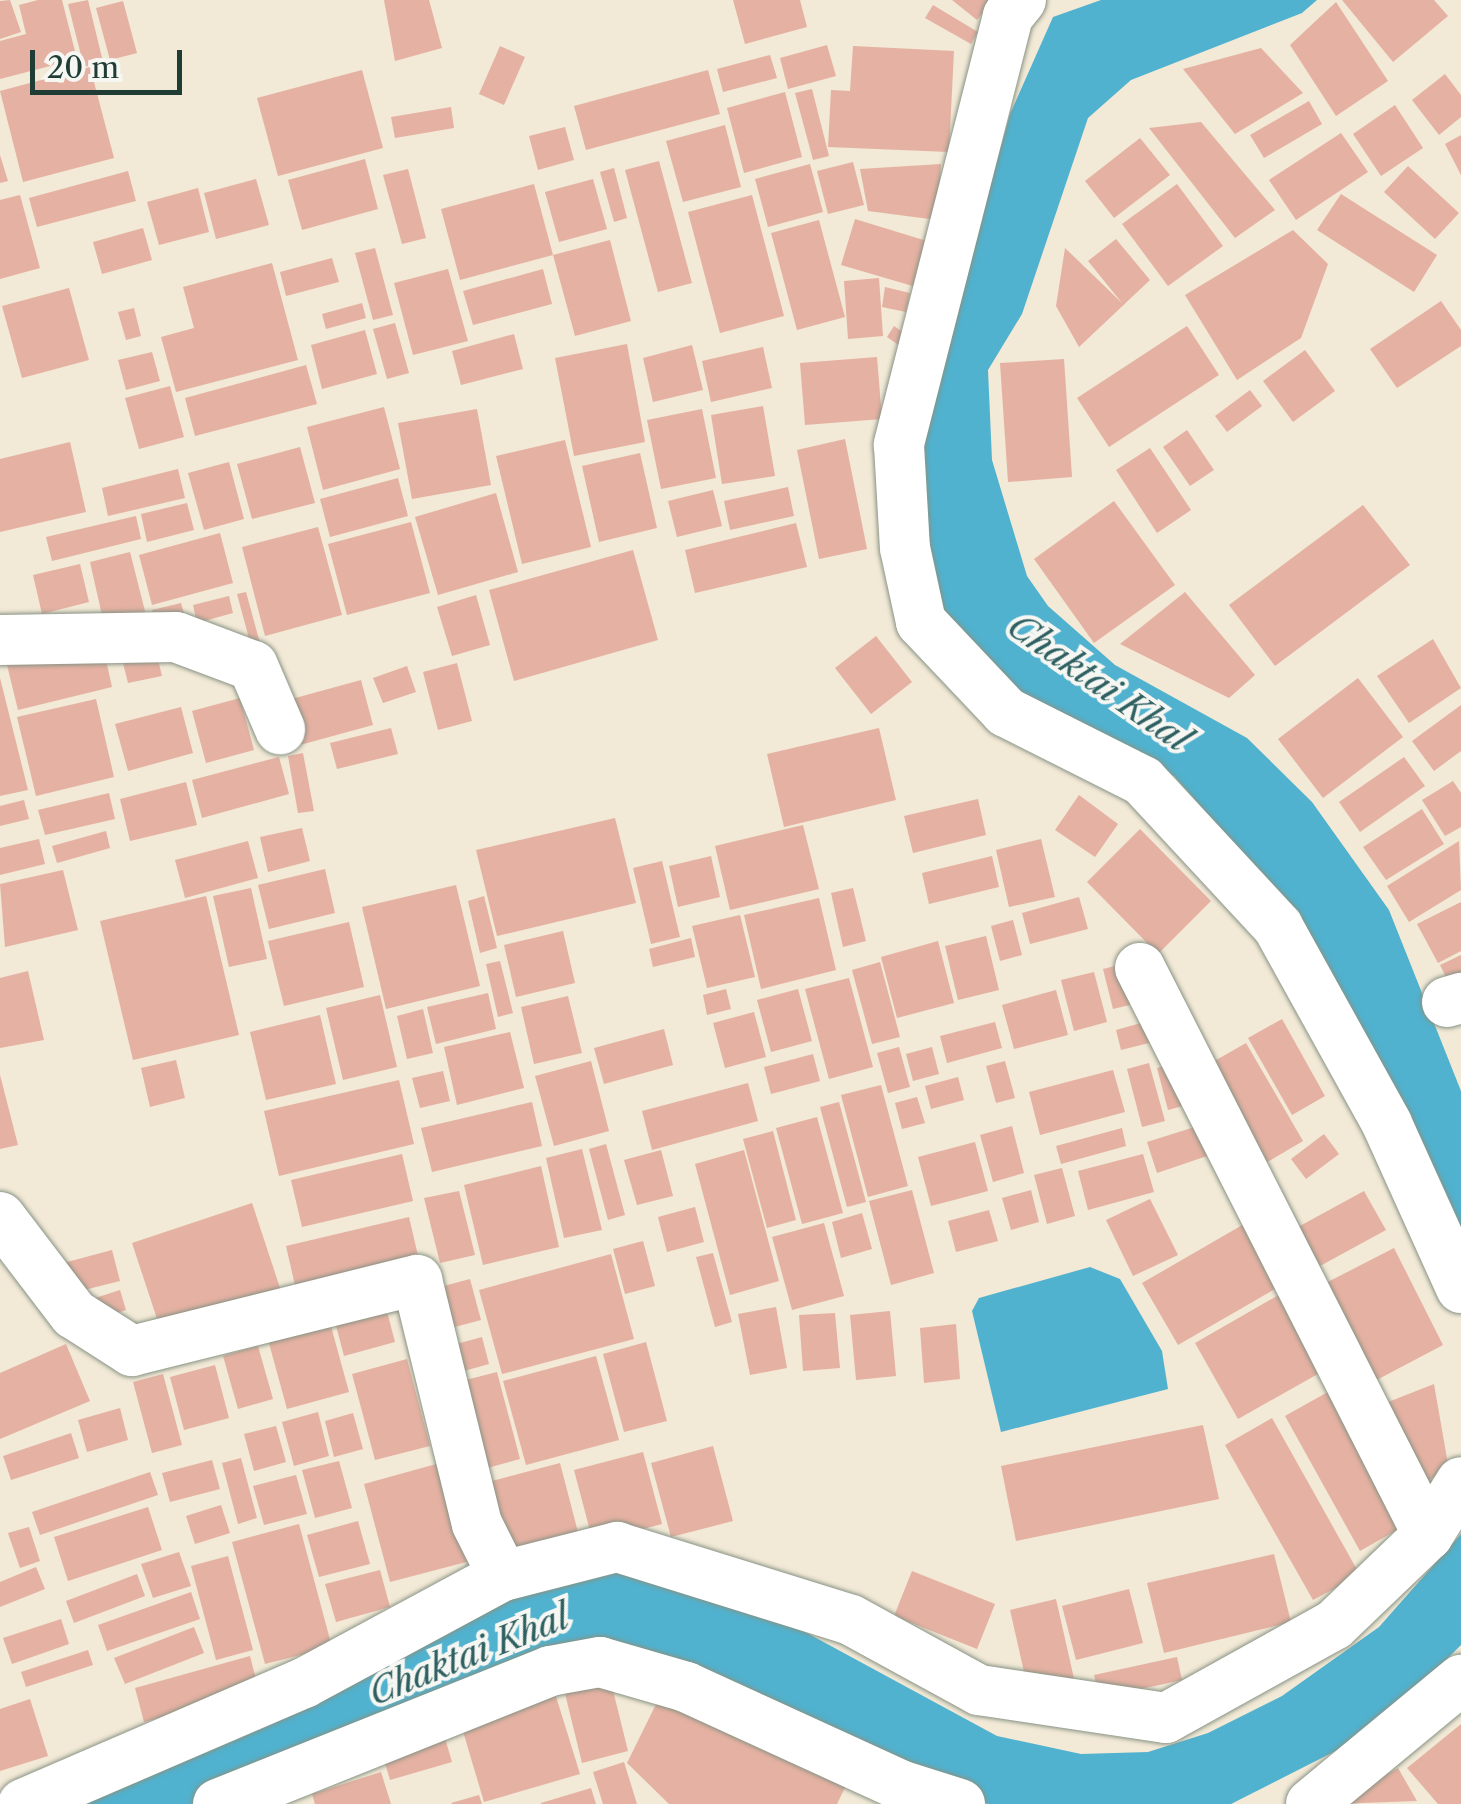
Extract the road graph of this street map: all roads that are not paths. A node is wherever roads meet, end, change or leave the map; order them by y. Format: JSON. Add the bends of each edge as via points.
{"nodes":[{"id":1,"x":1022,"y":0,"type":"edge"},
{"id":2,"x":0,"y":640,"type":"edge"},
{"id":3,"x":280,"y":728,"type":"dead end"},
{"id":4,"x":1140,"y":968,"type":"dead end"},
{"id":5,"x":0,"y":1218,"type":"edge"},
{"id":6,"x":1461,"y":1288,"type":"edge"},
{"id":7,"x":1461,"y":1482,"type":"edge"},
{"id":8,"x":1428,"y":1534,"type":"junction"},
{"id":9,"x":503,"y":1576,"type":"junction"},
{"id":10,"x":1461,"y":1680,"type":"edge"},
{"id":11,"x":23,"y":1804,"type":"edge"},
{"id":12,"x":218,"y":1804,"type":"edge"},
{"id":13,"x":960,"y":1804,"type":"edge"},
{"id":14,"x":1310,"y":1804,"type":"edge"}],
"edges":[{"from":1,"to":6,"type":"street","via":[[1008,16],[900,445],[905,548],[921,622],[1006,712],[1143,780],[1278,926],[1387,1124]]},
{"from":2,"to":3,"type":"street","via":[[176,637],[253,666]]},
{"from":4,"to":8,"type":"street"},
{"from":5,"to":9,"type":"street","via":[[74,1314],[132,1351],[417,1280],[477,1524]]},
{"from":7,"to":8,"type":"street"},
{"from":8,"to":9,"type":"street","via":[[1334,1625],[1166,1718],[979,1690],[851,1620],[617,1548]]},
{"from":9,"to":11,"type":"street","via":[[304,1683]]},
{"from":10,"to":14,"type":"street"},
{"from":12,"to":13,"type":"street","via":[[550,1672],[600,1662],[686,1687],[900,1785]]}]}
